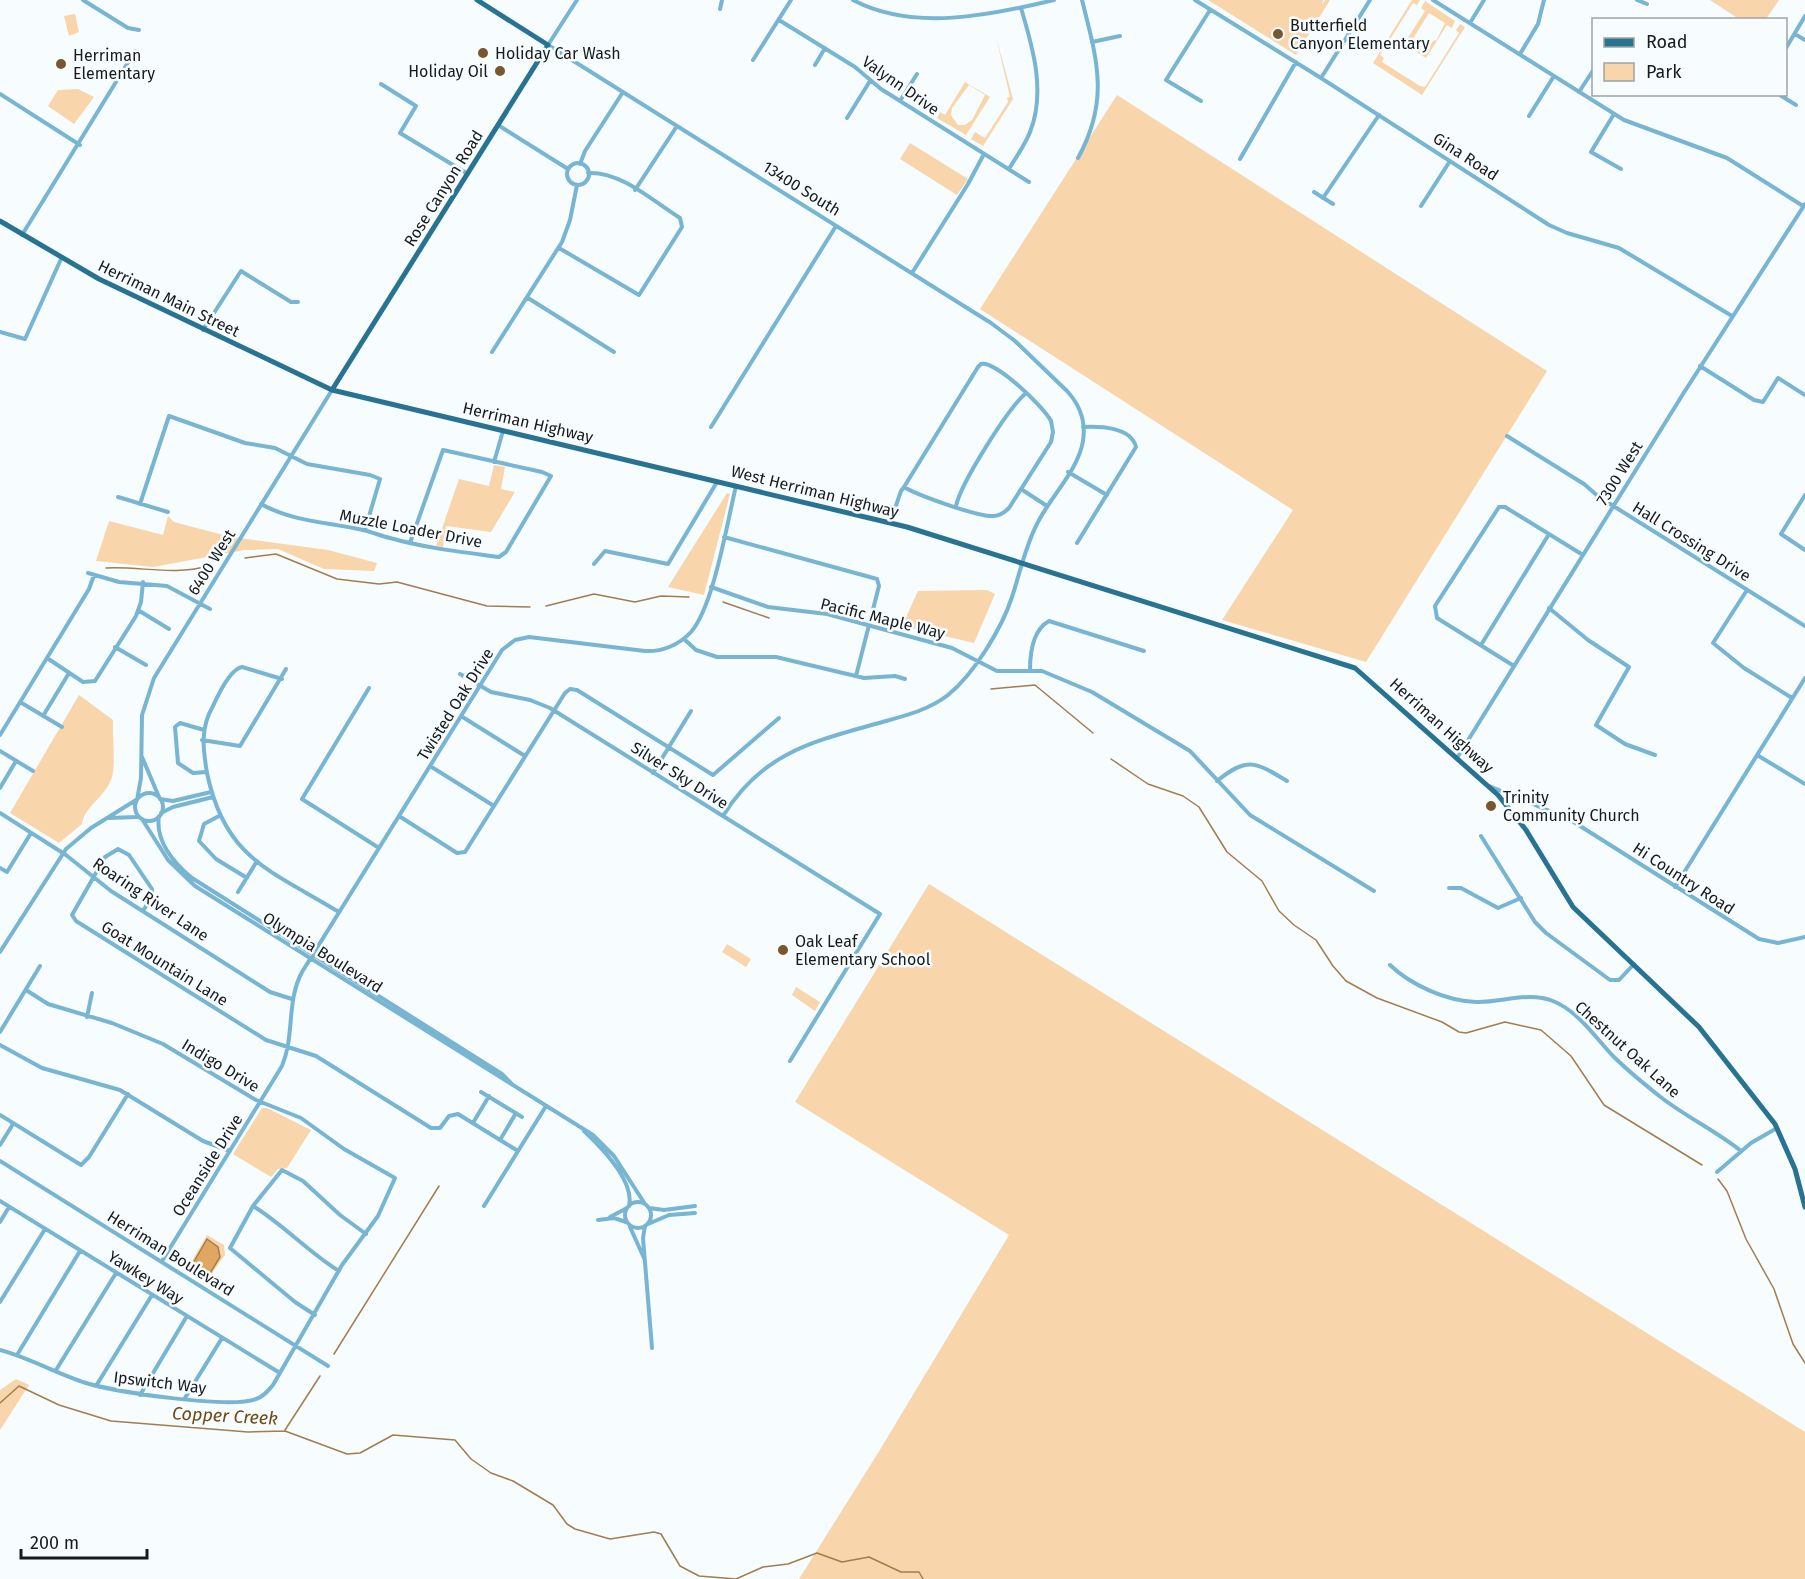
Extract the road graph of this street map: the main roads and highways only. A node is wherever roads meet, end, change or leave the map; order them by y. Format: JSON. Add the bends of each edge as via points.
{"nodes":[{"id":1,"x":477,"y":0,"type":"edge"},
{"id":2,"x":548,"y":45,"type":"joint"},
{"id":3,"x":0,"y":221,"type":"edge"},
{"id":4,"x":332,"y":390,"type":"junction"},
{"id":5,"x":717,"y":482,"type":"joint"},
{"id":6,"x":907,"y":527,"type":"joint"},
{"id":7,"x":1805,"y":1207,"type":"edge"}],
"edges":[{"from":1,"to":2,"type":"main road","name":"13400 South"},
{"from":2,"to":4,"type":"main road","name":"Rose Canyon Road"},
{"from":3,"to":4,"type":"main road","name":"Herriman Main Street","via":[[62,259]]},
{"from":4,"to":5,"type":"main road","name":"Herriman Highway"},
{"from":5,"to":6,"type":"main road","name":"West Herriman Highway"},
{"from":6,"to":7,"type":"main road","name":"Herriman Highway","via":[[1355,668],[1488,786],[1526,830],[1573,906],[1694,1020],[1776,1128],[1795,1169]]}]}
